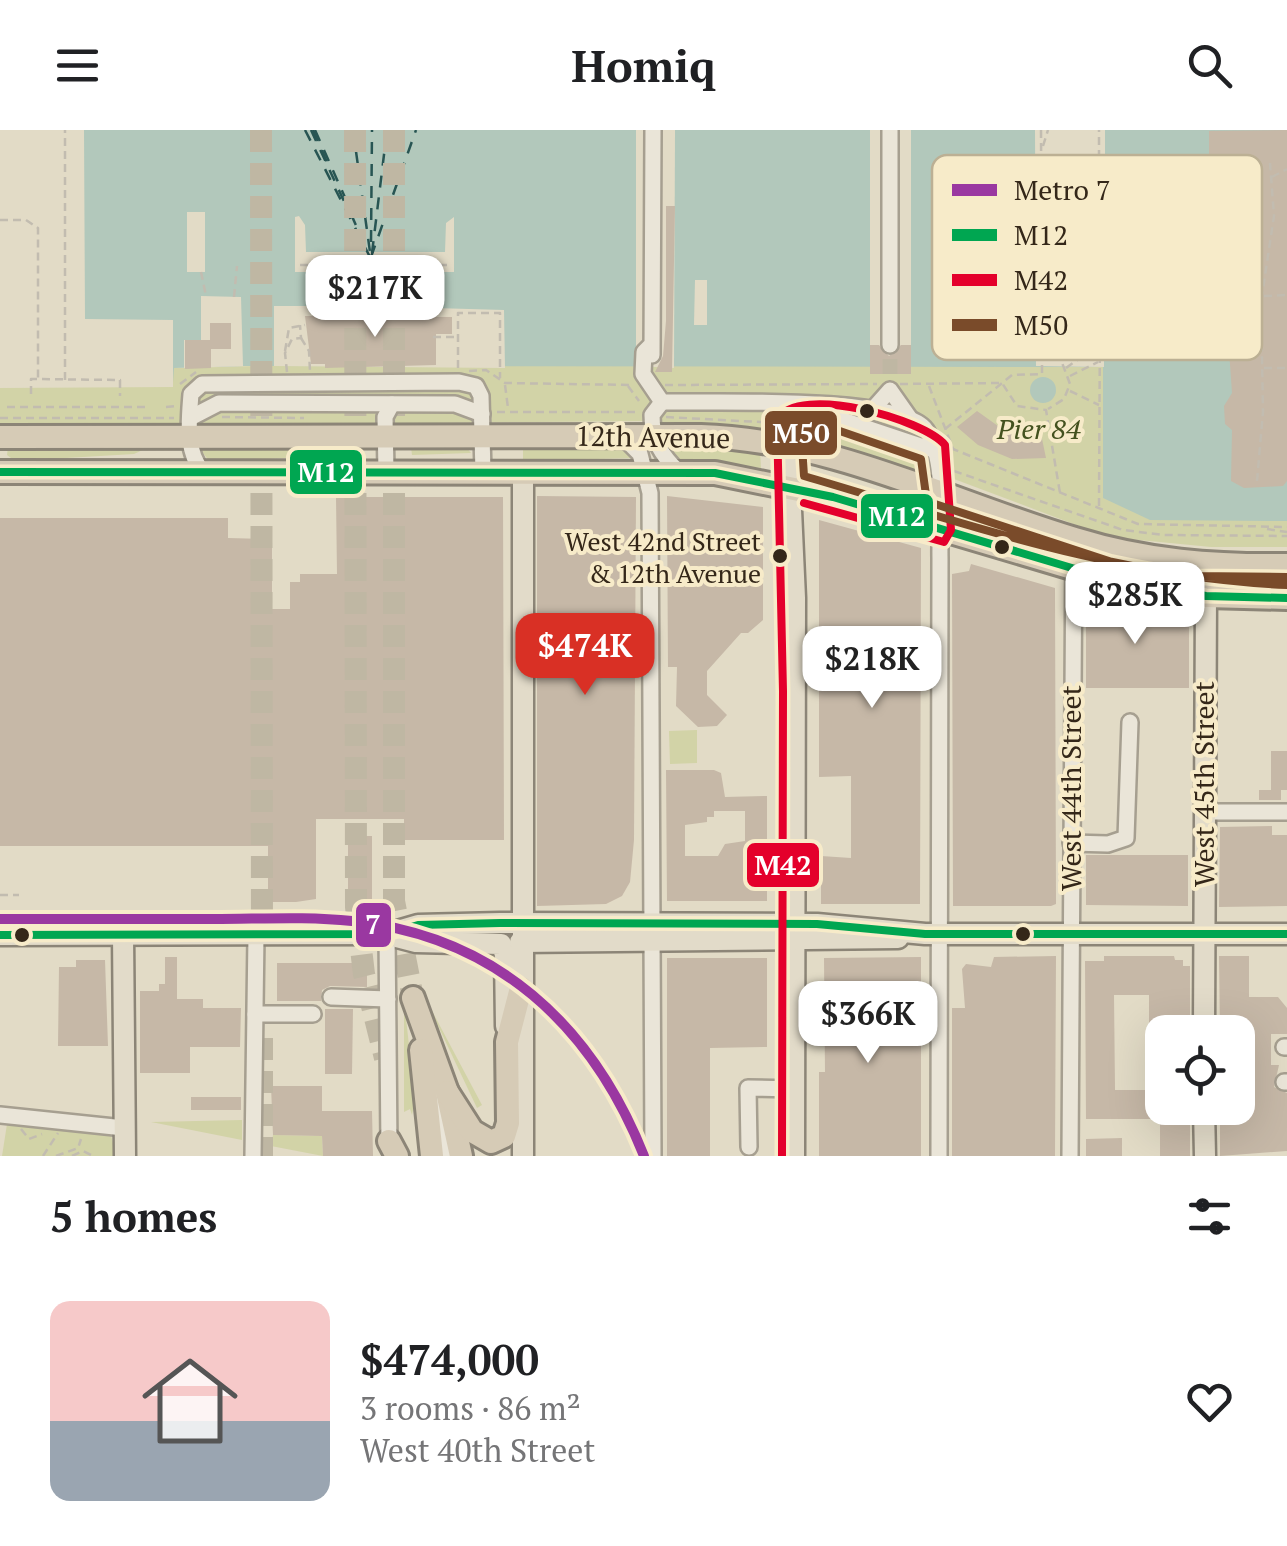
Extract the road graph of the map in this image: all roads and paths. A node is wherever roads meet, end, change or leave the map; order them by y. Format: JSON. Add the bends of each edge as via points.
{"nodes":[{"id":1,"x":65,"y":130,"type":"edge"},
{"id":2,"x":653,"y":130,"type":"edge"},
{"id":3,"x":890,"y":130,"type":"edge"},
{"id":4,"x":1041,"y":130,"type":"edge"},
{"id":5,"x":1048,"y":130,"type":"edge"},
{"id":6,"x":1041,"y":152,"type":"junction"},
{"id":7,"x":1041,"y":155,"type":"edge"},
{"id":8,"x":1270,"y":163,"type":"dead end"},
{"id":9,"x":1287,"y":169,"type":"edge"},
{"id":10,"x":1271,"y":178,"type":"junction"},
{"id":11,"x":0,"y":220,"type":"edge"},
{"id":12,"x":371,"y":259,"type":"dead end"},
{"id":13,"x":322,"y":265,"type":"junction"},
{"id":14,"x":371,"y":265,"type":"junction"},
{"id":15,"x":427,"y":265,"type":"junction"},
{"id":16,"x":448,"y":265,"type":"dead end"},
{"id":17,"x":237,"y":266,"type":"dead end"},
{"id":18,"x":300,"y":266,"type":"dead end"},
{"id":19,"x":201,"y":272,"type":"dead end"},
{"id":20,"x":1287,"y":294,"type":"edge"},
{"id":21,"x":206,"y":296,"type":"dead end"},
{"id":22,"x":1262,"y":296,"type":"junction"},
{"id":23,"x":234,"y":297,"type":"dead end"},
{"id":24,"x":322,"y":316,"type":"dead end"},
{"id":25,"x":428,"y":316,"type":"dead end"},
{"id":26,"x":433,"y":337,"type":"dead end"},
{"id":27,"x":458,"y":337,"type":"junction"},
{"id":28,"x":301,"y":338,"type":"junction"},
{"id":29,"x":890,"y":345,"type":"tunnel mouth"},
{"id":30,"x":285,"y":352,"type":"junction"},
{"id":31,"x":1042,"y":360,"type":"edge"},
{"id":32,"x":1058,"y":360,"type":"edge"},
{"id":33,"x":1077,"y":360,"type":"edge"},
{"id":34,"x":1100,"y":361,"type":"joint"},
{"id":35,"x":1066,"y":368,"type":"junction"},
{"id":36,"x":1262,"y":368,"type":"junction"},
{"id":37,"x":1287,"y":368,"type":"edge"},
{"id":38,"x":458,"y":371,"type":"dead end"},
{"id":39,"x":287,"y":373,"type":"dead end"},
{"id":40,"x":310,"y":373,"type":"dead end"},
{"id":41,"x":1069,"y":376,"type":"junction"},
{"id":42,"x":38,"y":380,"type":"junction"},
{"id":43,"x":65,"y":380,"type":"junction"},
{"id":44,"x":500,"y":380,"type":"dead end"},
{"id":45,"x":506,"y":383,"type":"dead end"},
{"id":46,"x":627,"y":384,"type":"dead end"},
{"id":47,"x":851,"y":384,"type":"dead end"},
{"id":48,"x":865,"y":384,"type":"dead end"},
{"id":49,"x":929,"y":384,"type":"dead end"},
{"id":50,"x":1069,"y":390,"type":"junction"},
{"id":51,"x":31,"y":394,"type":"dead end"},
{"id":52,"x":120,"y":396,"type":"dead end"},
{"id":53,"x":840,"y":398,"type":"dead end"},
{"id":54,"x":639,"y":401,"type":"dead end"},
{"id":55,"x":662,"y":402,"type":"junction"},
{"id":56,"x":868,"y":403,"type":"junction"},
{"id":57,"x":392,"y":404,"type":"junction"},
{"id":58,"x":1099,"y":405,"type":"junction"},
{"id":59,"x":8,"y":407,"type":"dead end"},
{"id":60,"x":147,"y":407,"type":"dead end"},
{"id":61,"x":508,"y":408,"type":"dead end"},
{"id":62,"x":1046,"y":410,"type":"dead end"},
{"id":63,"x":0,"y":418,"type":"edge"},
{"id":64,"x":210,"y":418,"type":"dead end"},
{"id":65,"x":320,"y":418,"type":"dead end"},
{"id":66,"x":912,"y":420,"type":"junction"},
{"id":67,"x":187,"y":424,"type":"junction"},
{"id":68,"x":483,"y":425,"type":"junction"},
{"id":69,"x":944,"y":430,"type":"junction"},
{"id":70,"x":158,"y":436,"type":"junction"},
{"id":71,"x":622,"y":436,"type":"junction"},
{"id":72,"x":0,"y":437,"type":"edge"},
{"id":73,"x":385,"y":437,"type":"junction"},
{"id":74,"x":654,"y":437,"type":"junction"},
{"id":75,"x":788,"y":444,"type":"junction"},
{"id":76,"x":933,"y":450,"type":"junction"},
{"id":77,"x":4,"y":466,"type":"edge"},
{"id":78,"x":142,"y":472,"type":"junction"},
{"id":79,"x":203,"y":472,"type":"junction"},
{"id":80,"x":483,"y":472,"type":"junction"},
{"id":81,"x":647,"y":472,"type":"junction"},
{"id":82,"x":679,"y":472,"type":"junction"},
{"id":83,"x":386,"y":473,"type":"junction"},
{"id":84,"x":523,"y":473,"type":"junction"},
{"id":85,"x":1257,"y":481,"type":"dead end"},
{"id":86,"x":792,"y":486,"type":"junction"},
{"id":87,"x":938,"y":492,"type":"junction"},
{"id":88,"x":1098,"y":508,"type":"junction"},
{"id":89,"x":940,"y":530,"type":"junction"},
{"id":90,"x":1287,"y":530,"type":"edge"},
{"id":91,"x":1074,"y":539,"type":"junction"},
{"id":92,"x":1287,"y":565,"type":"edge"},
{"id":93,"x":1072,"y":568,"type":"junction"},
{"id":94,"x":1206,"y":596,"type":"junction"},
{"id":95,"x":1287,"y":598,"type":"edge"},
{"id":96,"x":1130,"y":722,"type":"dead end"},
{"id":97,"x":1204,"y":812,"type":"junction"},
{"id":98,"x":1287,"y":812,"type":"edge"},
{"id":99,"x":1071,"y":844,"type":"junction"},
{"id":100,"x":0,"y":895,"type":"edge"},
{"id":101,"x":19,"y":895,"type":"dead end"},
{"id":102,"x":796,"y":933,"type":"junction"},
{"id":103,"x":123,"y":934,"type":"junction"},
{"id":104,"x":388,"y":934,"type":"junction"},
{"id":105,"x":651,"y":934,"type":"junction"},
{"id":106,"x":932,"y":934,"type":"junction"},
{"id":107,"x":1287,"y":934,"type":"edge"},
{"id":108,"x":0,"y":935,"type":"edge"},
{"id":109,"x":256,"y":935,"type":"junction"},
{"id":110,"x":1070,"y":935,"type":"junction"},
{"id":111,"x":1204,"y":935,"type":"junction"},
{"id":112,"x":515,"y":938,"type":"junction"},
{"id":113,"x":521,"y":988,"type":"junction"},
{"id":114,"x":331,"y":997,"type":"dead end"},
{"id":115,"x":388,"y":999,"type":"junction"},
{"id":116,"x":938,"y":1012,"type":"junction"},
{"id":117,"x":255,"y":1014,"type":"junction"},
{"id":118,"x":312,"y":1014,"type":"dead end"},
{"id":119,"x":1204,"y":1015,"type":"edge"},
{"id":120,"x":878,"y":1034,"type":"dead end"},
{"id":121,"x":506,"y":1042,"type":"junction"},
{"id":122,"x":434,"y":1056,"type":"junction"},
{"id":123,"x":795,"y":1088,"type":"junction"},
{"id":124,"x":447,"y":1092,"type":"junction"},
{"id":125,"x":0,"y":1115,"type":"edge"},
{"id":126,"x":1204,"y":1125,"type":"edge"},
{"id":127,"x":20,"y":1128,"type":"dead end"},
{"id":128,"x":124,"y":1128,"type":"junction"},
{"id":129,"x":45,"y":1131,"type":"dead end"},
{"id":130,"x":59,"y":1132,"type":"dead end"},
{"id":131,"x":82,"y":1135,"type":"dead end"},
{"id":132,"x":749,"y":1147,"type":"dead end"},
{"id":133,"x":77,"y":1151,"type":"junction"},
{"id":134,"x":392,"y":1151,"type":"edge"},
{"id":135,"x":43,"y":1156,"type":"edge"},
{"id":136,"x":56,"y":1156,"type":"edge"},
{"id":137,"x":72,"y":1156,"type":"edge"},
{"id":138,"x":92,"y":1156,"type":"edge"},
{"id":139,"x":124,"y":1156,"type":"edge"},
{"id":140,"x":253,"y":1156,"type":"edge"},
{"id":141,"x":432,"y":1156,"type":"edge"},
{"id":142,"x":444,"y":1156,"type":"edge"},
{"id":143,"x":461,"y":1156,"type":"edge"},
{"id":144,"x":522,"y":1156,"type":"edge"},
{"id":145,"x":653,"y":1156,"type":"edge"},
{"id":146,"x":794,"y":1156,"type":"edge"},
{"id":147,"x":938,"y":1156,"type":"edge"},
{"id":148,"x":1070,"y":1156,"type":"edge"},
{"id":149,"x":1205,"y":1156,"type":"edge"}],
"edges":[{"from":1,"to":43,"type":"path"},
{"from":2,"to":55,"type":"street","via":[[643,374]]},
{"from":3,"to":29,"type":"street"},
{"from":4,"to":6,"type":"path"},
{"from":5,"to":6,"type":"path"},
{"from":6,"to":7,"type":"path"},
{"from":8,"to":10,"type":"path"},
{"from":9,"to":10,"type":"path"},
{"from":10,"to":22,"type":"path","via":[[1274,216]]},
{"from":11,"to":42,"type":"path","via":[[26,220],[38,228]]},
{"from":12,"to":14,"type":"path"},
{"from":13,"to":14,"type":"path"},
{"from":13,"to":18,"type":"path"},
{"from":13,"to":24,"type":"path"},
{"from":14,"to":15,"type":"path"},
{"from":15,"to":16,"type":"path"},
{"from":15,"to":25,"type":"path"},
{"from":17,"to":23,"type":"path"},
{"from":19,"to":21,"type":"path"},
{"from":20,"to":22,"type":"path"},
{"from":22,"to":36,"type":"path"},
{"from":26,"to":27,"type":"path"},
{"from":27,"to":38,"type":"path"},
{"from":27,"to":44,"type":"path","via":[[458,312],[500,313]]},
{"from":28,"to":30,"type":"path","via":[[292,339]]},
{"from":28,"to":30,"type":"path","via":[[302,325],[290,328]]},
{"from":28,"to":40,"type":"path"},
{"from":30,"to":39,"type":"path"},
{"from":31,"to":69,"type":"path","via":[[1042,374],[1012,375]]},
{"from":32,"to":35,"type":"path"},
{"from":33,"to":35,"type":"path"},
{"from":34,"to":41,"type":"path"},
{"from":34,"to":58,"type":"path"},
{"from":35,"to":41,"type":"path"},
{"from":36,"to":37,"type":"path"},
{"from":36,"to":85,"type":"path"},
{"from":41,"to":50,"type":"path"},
{"from":42,"to":43,"type":"path"},
{"from":42,"to":51,"type":"path","via":[[31,380]]},
{"from":43,"to":52,"type":"path","via":[[120,380]]},
{"from":45,"to":61,"type":"path"},
{"from":46,"to":54,"type":"path"},
{"from":47,"to":53,"type":"path"},
{"from":48,"to":56,"type":"path"},
{"from":49,"to":69,"type":"path"},
{"from":50,"to":58,"type":"path"},
{"from":50,"to":62,"type":"path"},
{"from":55,"to":56,"type":"street"},
{"from":55,"to":74,"type":"street","via":[[652,415]]},
{"from":56,"to":66,"type":"street"},
{"from":56,"to":66,"type":"street","via":[[890,382]]},
{"from":57,"to":67,"type":"street","via":[[219,403]]},
{"from":57,"to":68,"type":"street","via":[[455,404]]},
{"from":57,"to":73,"type":"street"},
{"from":58,"to":88,"type":"path"},
{"from":59,"to":60,"type":"path"},
{"from":63,"to":67,"type":"path"},
{"from":64,"to":65,"type":"path"},
{"from":66,"to":76,"type":"street","via":[[925,429]]},
{"from":67,"to":68,"type":"street","via":[[193,389],[211,382],[468,383],[479,390]]},
{"from":67,"to":70,"type":"highway","name":"12th Avenue"},
{"from":67,"to":73,"type":"highway","name":"12th Avenue"},
{"from":67,"to":79,"type":"street","via":[[192,455]]},
{"from":68,"to":71,"type":"highway","name":"12th Avenue"},
{"from":68,"to":73,"type":"highway","name":"12th Avenue"},
{"from":68,"to":80,"type":"street"},
{"from":69,"to":88,"type":"path","via":[[953,449]]},
{"from":70,"to":72,"type":"highway","name":"12th Avenue"},
{"from":70,"to":78,"type":"highway"},
{"from":71,"to":74,"type":"highway","name":"12th Avenue"},
{"from":71,"to":81,"type":"street"},
{"from":73,"to":83,"type":"street"},
{"from":74,"to":75,"type":"highway","name":"12th Avenue"},
{"from":74,"to":82,"type":"street"},
{"from":75,"to":76,"type":"street","via":[[790,422],[812,413]]},
{"from":75,"to":86,"type":"main road"},
{"from":75,"to":87,"type":"highway","name":"12th Avenue"},
{"from":76,"to":87,"type":"street"},
{"from":77,"to":78,"type":"highway","name":"12th Avenue"},
{"from":78,"to":79,"type":"highway","name":"12th Avenue"},
{"from":79,"to":83,"type":"highway","name":"12th Avenue"},
{"from":80,"to":83,"type":"highway","name":"12th Avenue"},
{"from":80,"to":84,"type":"highway","name":"12th Avenue"},
{"from":81,"to":82,"type":"highway","name":"12th Avenue"},
{"from":81,"to":84,"type":"highway","name":"12th Avenue"},
{"from":81,"to":105,"type":"street"},
{"from":82,"to":86,"type":"highway","name":"12th Avenue"},
{"from":84,"to":112,"type":"main road"},
{"from":86,"to":89,"type":"highway","name":"12th Avenue"},
{"from":86,"to":102,"type":"main road"},
{"from":87,"to":89,"type":"street"},
{"from":87,"to":91,"type":"highway","name":"12th Avenue"},
{"from":88,"to":90,"type":"path","via":[[1138,524]]},
{"from":89,"to":93,"type":"highway","name":"12th Avenue"},
{"from":89,"to":106,"type":"street"},
{"from":91,"to":92,"type":"highway","name":"12th Avenue","via":[[1179,562]]},
{"from":91,"to":93,"type":"street","name":"West 44th Street"},
{"from":93,"to":94,"type":"highway","name":"12th Avenue"},
{"from":93,"to":99,"type":"street","name":"West 44th Street"},
{"from":94,"to":95,"type":"highway","name":"12th Avenue"},
{"from":94,"to":97,"type":"main road","name":"West 45th Street"},
{"from":96,"to":99,"type":"street","via":[[1126,838]]},
{"from":97,"to":98,"type":"street"},
{"from":97,"to":111,"type":"main road","name":"West 45th Street"},
{"from":99,"to":110,"type":"street","name":"West 44th Street"},
{"from":100,"to":101,"type":"path"},
{"from":102,"to":105,"type":"main road"},
{"from":102,"to":106,"type":"main road"},
{"from":102,"to":123,"type":"main road"},
{"from":103,"to":108,"type":"main road"},
{"from":103,"to":109,"type":"main road"},
{"from":103,"to":128,"type":"main road"},
{"from":104,"to":109,"type":"main road"},
{"from":104,"to":112,"type":"main road","via":[[416,942]]},
{"from":104,"to":112,"type":"main road","via":[[418,924]]},
{"from":104,"to":115,"type":"street"},
{"from":105,"to":112,"type":"main road"},
{"from":105,"to":145,"type":"street"},
{"from":106,"to":110,"type":"main road"},
{"from":106,"to":116,"type":"street"},
{"from":107,"to":111,"type":"main road"},
{"from":109,"to":117,"type":"street"},
{"from":110,"to":111,"type":"main road"},
{"from":110,"to":148,"type":"street","name":"West 44th Street"},
{"from":111,"to":119,"type":"main road","name":"West 45th Street"},
{"from":112,"to":113,"type":"main road"},
{"from":112,"to":121,"type":"main road"},
{"from":113,"to":121,"type":"highway"},
{"from":113,"to":144,"type":"main road"},
{"from":114,"to":115,"type":"street"},
{"from":115,"to":134,"type":"street"},
{"from":116,"to":120,"type":"street","via":[[889,1013],[878,1023]]},
{"from":116,"to":147,"type":"street"},
{"from":117,"to":118,"type":"street"},
{"from":117,"to":140,"type":"street"},
{"from":121,"to":124,"type":"highway","via":[[508,1123],[500,1139],[477,1136]]},
{"from":122,"to":124,"type":"highway"},
{"from":122,"to":141,"type":"highway","via":[[414,998]]},
{"from":122,"to":142,"type":"street"},
{"from":123,"to":132,"type":"street","via":[[748,1088]]},
{"from":123,"to":146,"type":"main road"},
{"from":124,"to":143,"type":"highway"},
{"from":125,"to":128,"type":"street"},
{"from":126,"to":149,"type":"main road"},
{"from":127,"to":129,"type":"path","via":[[29,1138]]},
{"from":128,"to":139,"type":"main road"},
{"from":130,"to":135,"type":"path"},
{"from":131,"to":133,"type":"path"},
{"from":133,"to":136,"type":"path"},
{"from":133,"to":137,"type":"path"},
{"from":133,"to":138,"type":"path"}]}
